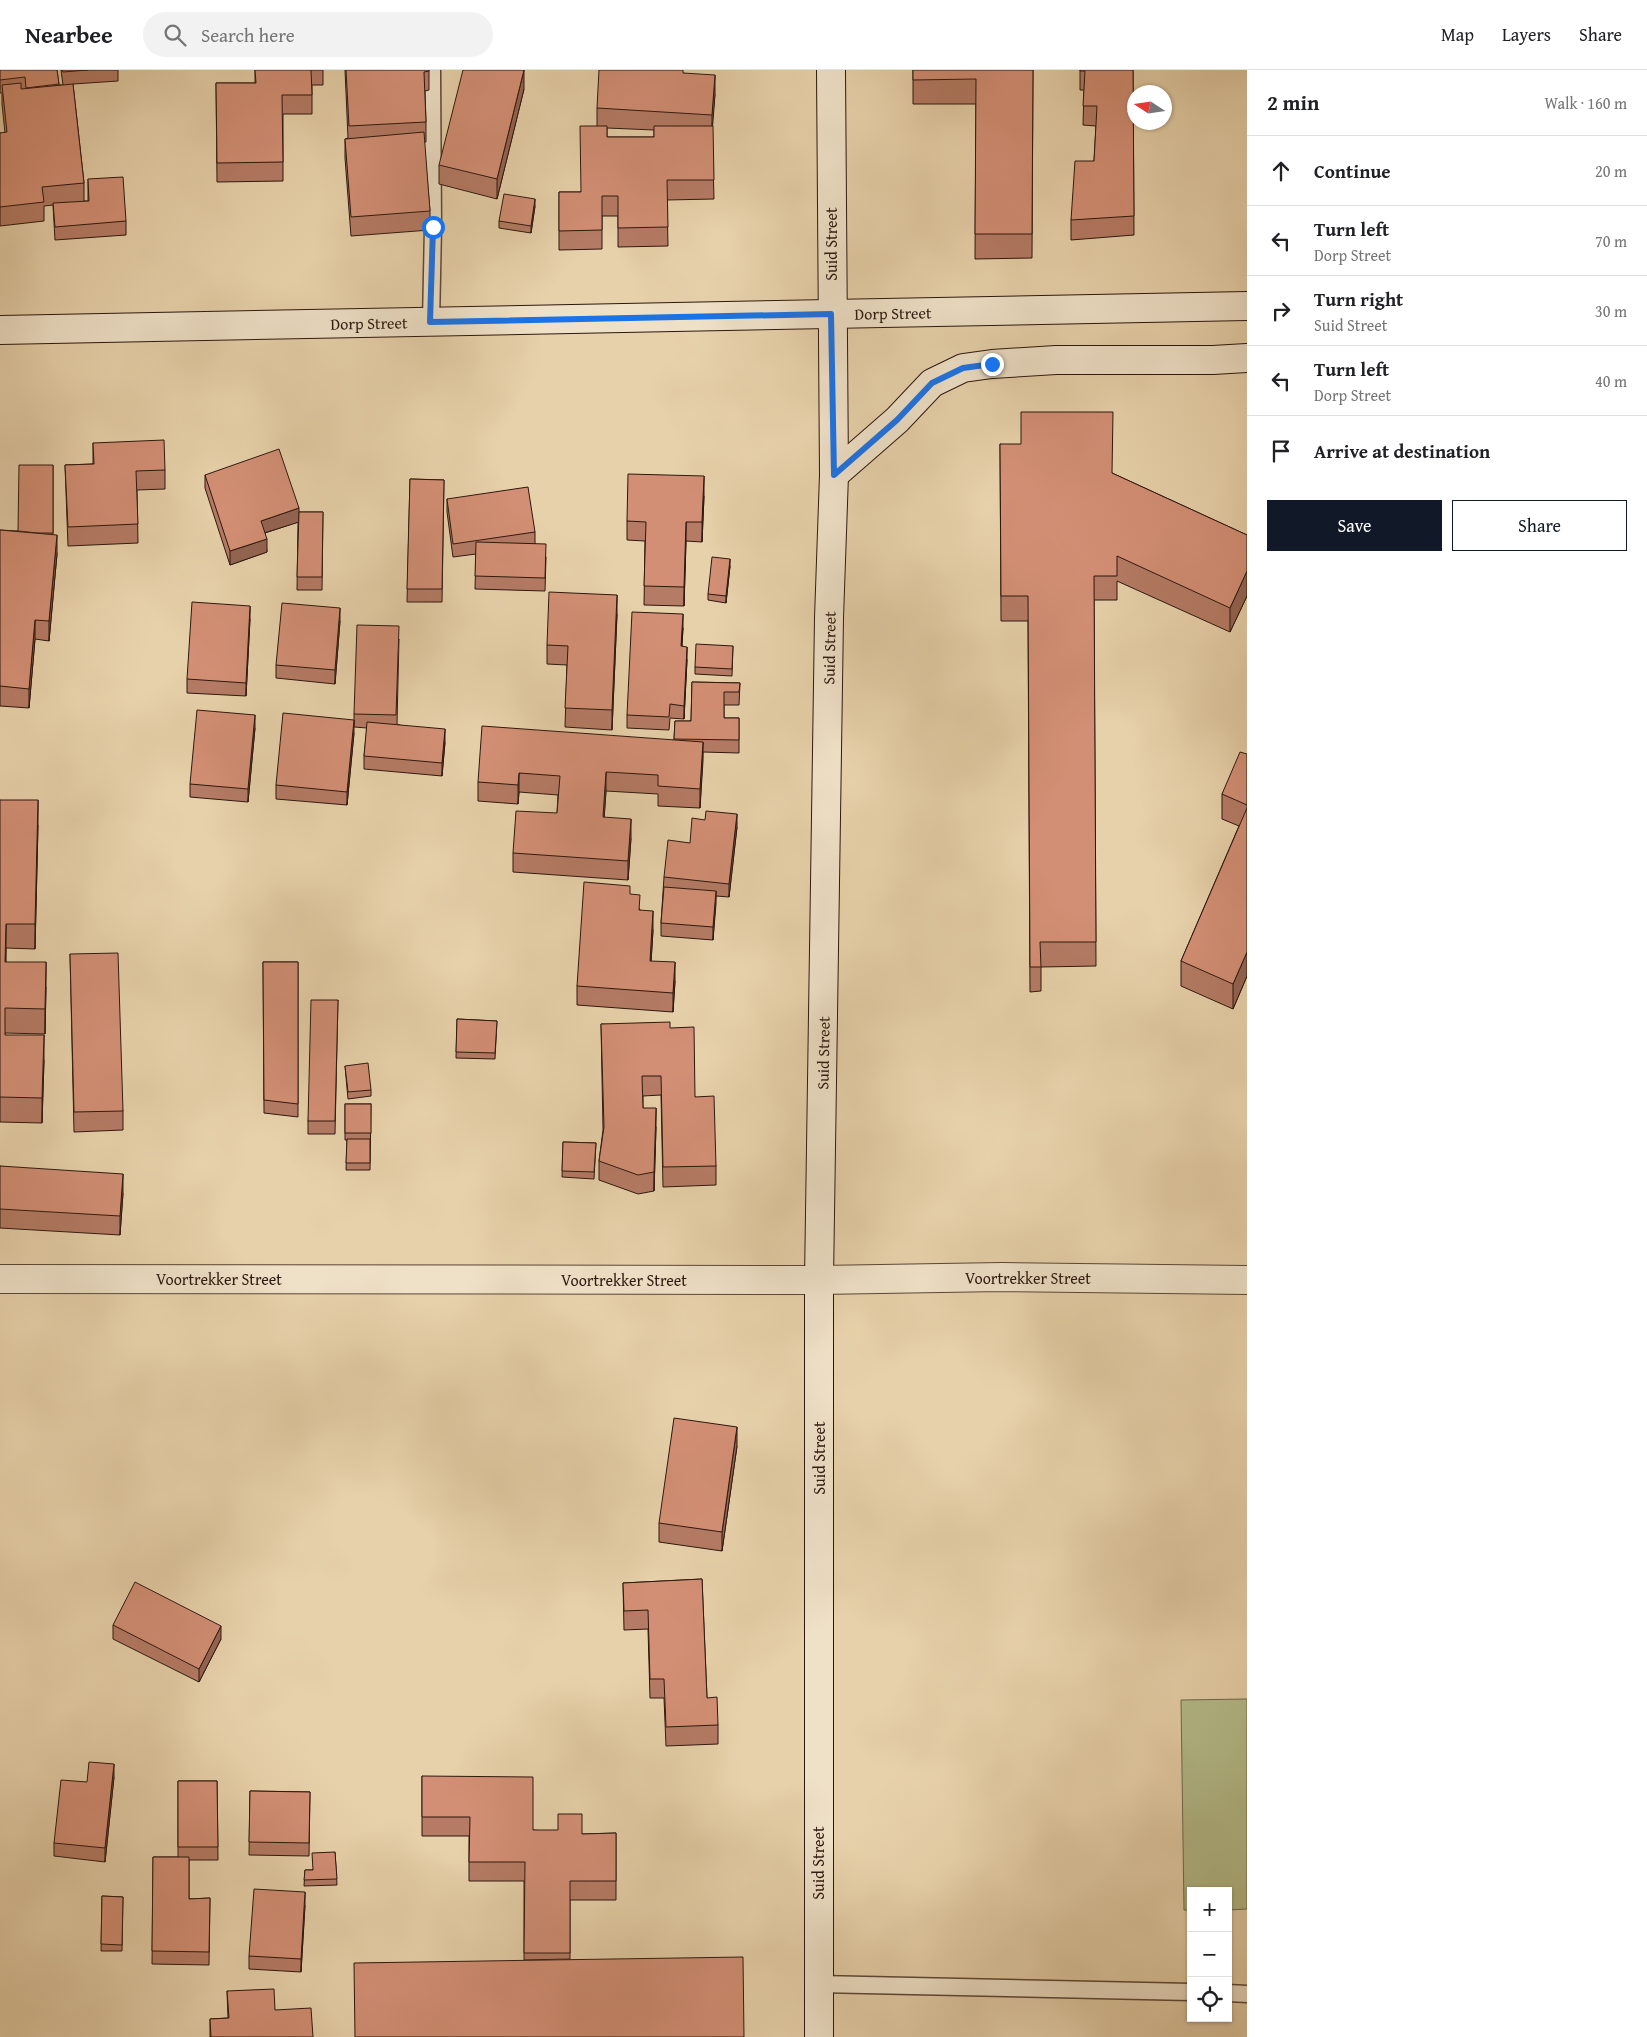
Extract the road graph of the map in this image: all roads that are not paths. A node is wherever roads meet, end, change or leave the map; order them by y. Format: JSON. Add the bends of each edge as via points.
{"nodes":[{"id":1,"x":432,"y":70,"type":"edge"},
{"id":2,"x":831,"y":70,"type":"edge"},
{"id":3,"x":1247,"y":306,"type":"edge"},
{"id":4,"x":831,"y":314,"type":"junction"},
{"id":5,"x":430,"y":322,"type":"junction"},
{"id":6,"x":0,"y":330,"type":"edge"},
{"id":7,"x":1247,"y":358,"type":"edge"},
{"id":8,"x":834,"y":475,"type":"junction"},
{"id":9,"x":0,"y":1279,"type":"edge"},
{"id":10,"x":819,"y":1280,"type":"junction"},
{"id":11,"x":1247,"y":1280,"type":"edge"},
{"id":12,"x":818,"y":1984,"type":"junction"},
{"id":13,"x":1187,"y":1992,"type":"edge"},
{"id":14,"x":1232,"y":1993,"type":"edge"},
{"id":15,"x":1247,"y":1994,"type":"edge"},
{"id":16,"x":819,"y":2037,"type":"edge"}],
"edges":[{"from":1,"to":5,"type":"lane"},
{"from":2,"to":4,"type":"street","name":"Suid Street"},
{"from":3,"to":4,"type":"street","name":"Dorp Street"},
{"from":4,"to":5,"type":"street","name":"Dorp Street"},
{"from":4,"to":8,"type":"street","name":"Suid Street"},
{"from":5,"to":6,"type":"street","name":"Dorp Street"},
{"from":7,"to":8,"type":"street","via":[[1056,360],[963,368],[932,383],[897,420]]},
{"from":8,"to":10,"type":"street","name":"Suid Street"},
{"from":9,"to":10,"type":"street","name":"Voortrekker Street"},
{"from":10,"to":11,"type":"street","name":"Voortrekker Street","via":[[1002,1277]]},
{"from":10,"to":12,"type":"street","name":"Suid Street"},
{"from":12,"to":13,"type":"lane"},
{"from":12,"to":16,"type":"street","name":"Suid Street"},
{"from":14,"to":15,"type":"lane"}]}
